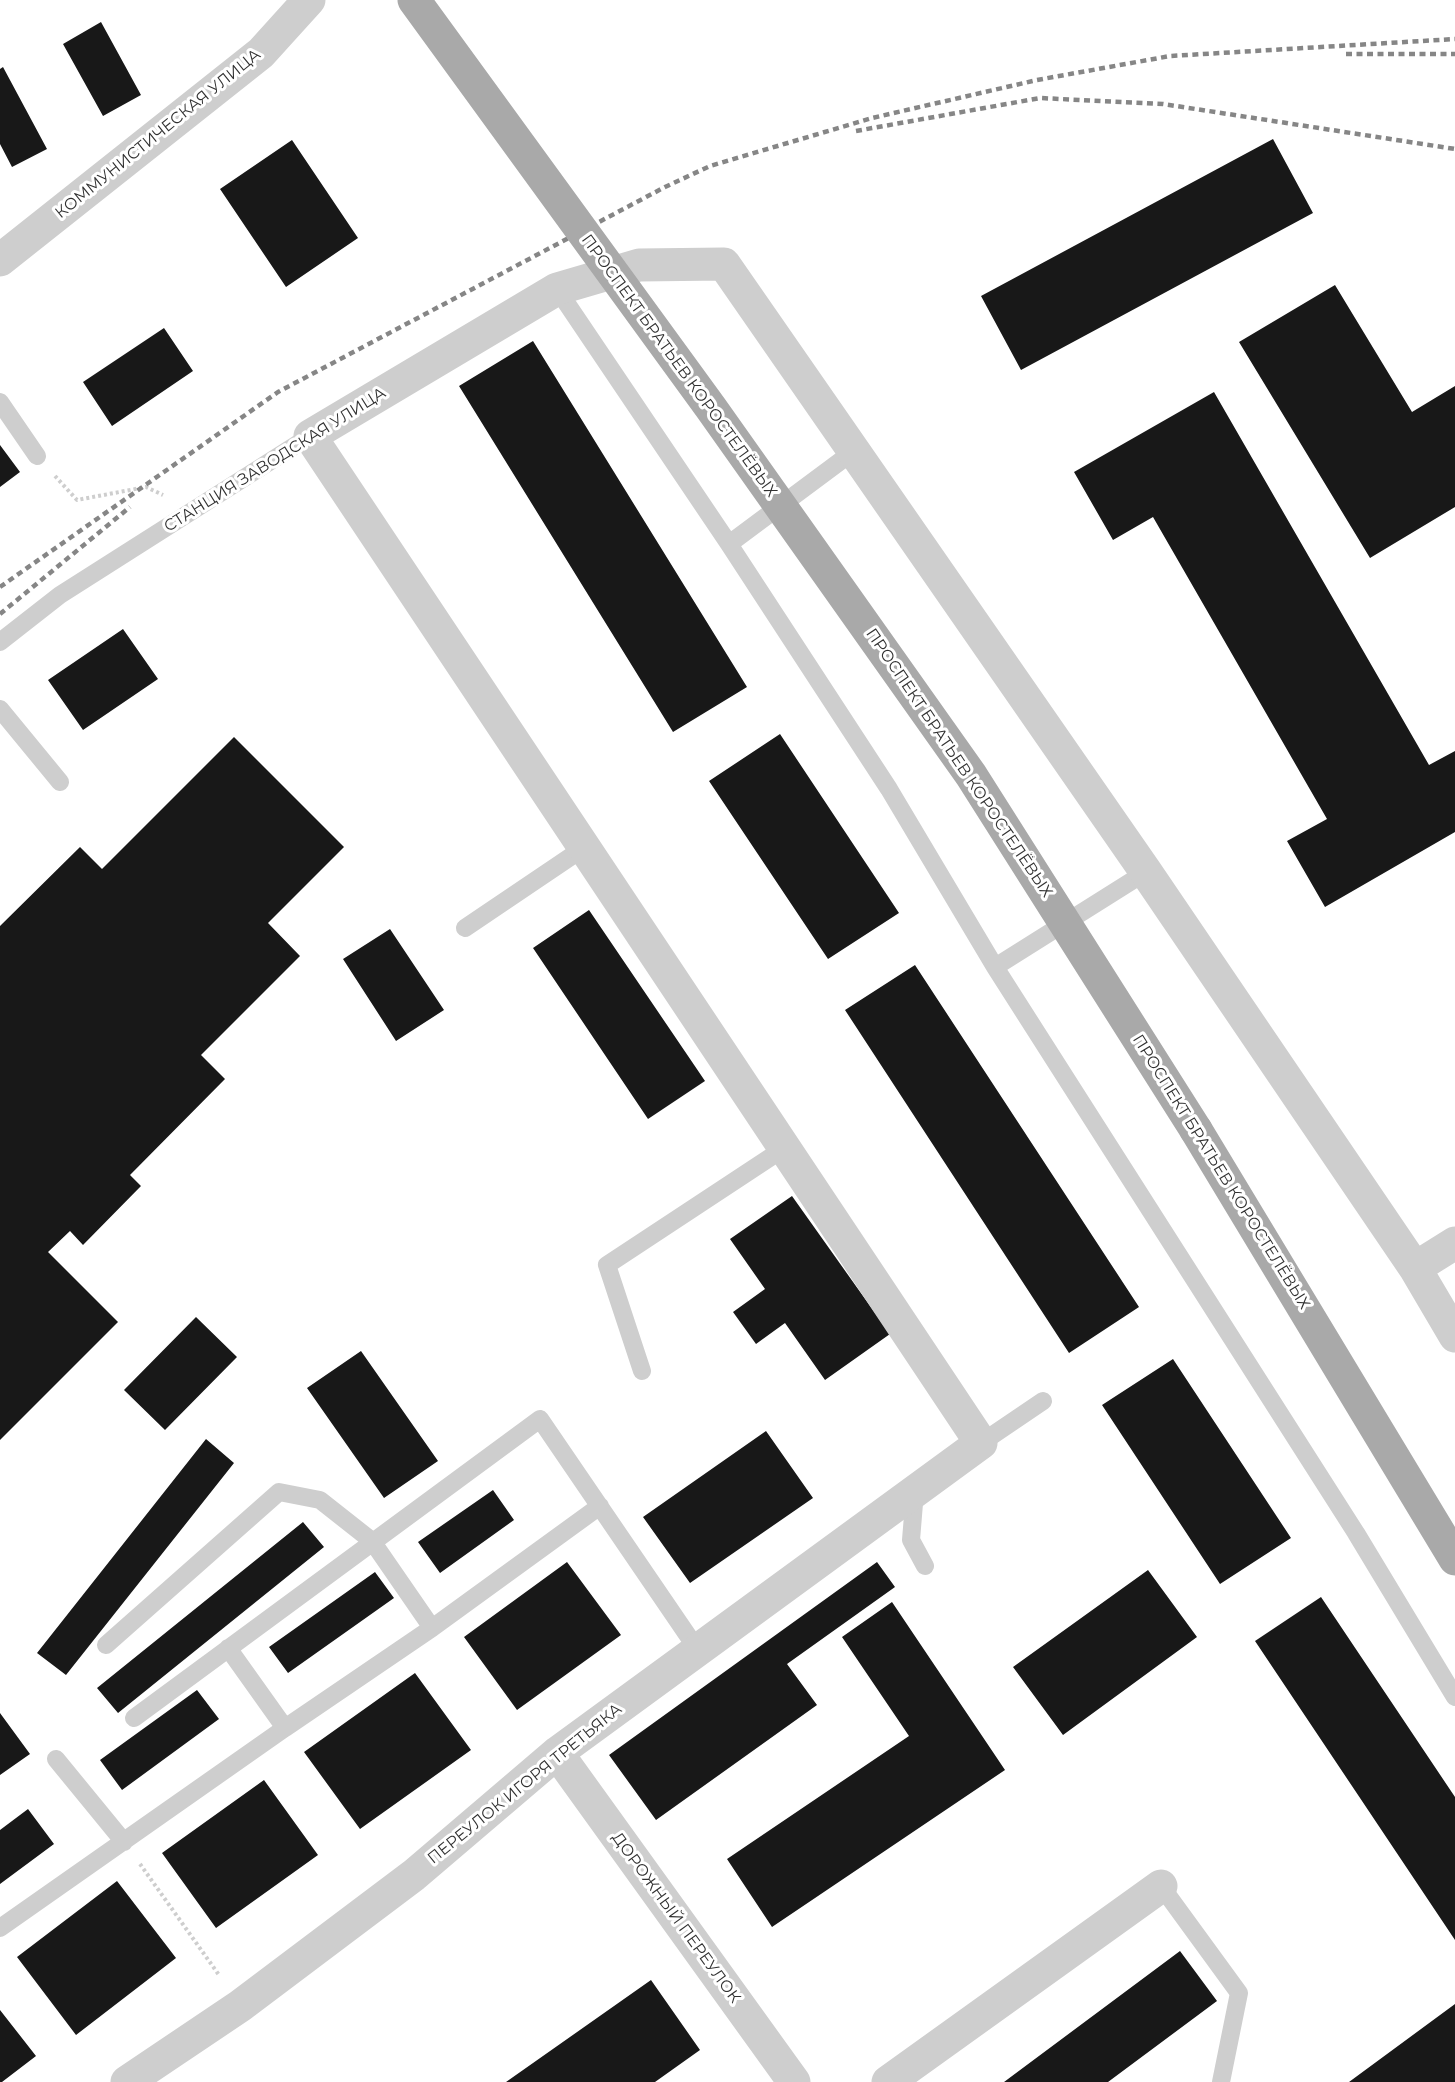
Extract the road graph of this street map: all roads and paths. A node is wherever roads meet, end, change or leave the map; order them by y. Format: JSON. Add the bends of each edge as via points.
{"nodes":[{"id":1,"x":309,"y":0,"type":"edge"},
{"id":2,"x":414,"y":0,"type":"edge"},
{"id":3,"x":0,"y":261,"type":"edge"},
{"id":4,"x":557,"y":289,"type":"junction"},
{"id":5,"x":0,"y":402,"type":"edge"},
{"id":6,"x":310,"y":436,"type":"junction"},
{"id":7,"x":854,"y":451,"type":"junction"},
{"id":8,"x":37,"y":456,"type":"joint"},
{"id":9,"x":194,"y":509,"type":"junction"},
{"id":10,"x":729,"y":544,"type":"junction"},
{"id":11,"x":0,"y":642,"type":"edge"},
{"id":12,"x":0,"y":709,"type":"edge"},
{"id":13,"x":60,"y":782,"type":"dead end"},
{"id":14,"x":585,"y":847,"type":"junction"},
{"id":15,"x":1146,"y":872,"type":"junction"},
{"id":16,"x":465,"y":928,"type":"dead end"},
{"id":17,"x":995,"y":967,"type":"junction"},
{"id":18,"x":786,"y":1147,"type":"junction"},
{"id":19,"x":1455,"y":1243,"type":"edge"},
{"id":20,"x":1415,"y":1268,"type":"junction"},
{"id":21,"x":1455,"y":1336,"type":"edge"},
{"id":22,"x":642,"y":1371,"type":"dead end"},
{"id":23,"x":1043,"y":1401,"type":"dead end"},
{"id":24,"x":981,"y":1443,"type":"junction"},
{"id":25,"x":915,"y":1491,"type":"junction"},
{"id":26,"x":600,"y":1506,"type":"junction"},
{"id":27,"x":372,"y":1540,"type":"junction"},
{"id":28,"x":1455,"y":1559,"type":"edge"},
{"id":29,"x":925,"y":1566,"type":"dead end"},
{"id":30,"x":432,"y":1628,"type":"junction"},
{"id":31,"x":106,"y":1645,"type":"dead end"},
{"id":32,"x":228,"y":1648,"type":"junction"},
{"id":33,"x":697,"y":1649,"type":"junction"},
{"id":34,"x":1455,"y":1696,"type":"edge"},
{"id":35,"x":134,"y":1718,"type":"dead end"},
{"id":36,"x":285,"y":1728,"type":"junction"},
{"id":37,"x":557,"y":1753,"type":"junction"},
{"id":38,"x":56,"y":1759,"type":"dead end"},
{"id":39,"x":124,"y":1842,"type":"junction"},
{"id":40,"x":1161,"y":1886,"type":"joint"},
{"id":41,"x":0,"y":1928,"type":"edge"},
{"id":42,"x":240,"y":2006,"type":"junction"},
{"id":43,"x":127,"y":2082,"type":"edge"},
{"id":44,"x":794,"y":2082,"type":"edge"},
{"id":45,"x":888,"y":2082,"type":"edge"},
{"id":46,"x":1221,"y":2082,"type":"edge"}],
"edges":[{"from":1,"to":3,"type":"street","name":"КОММУНИСТИЧЕСКАЯ УЛИЦА","via":[[261,53]]},
{"from":2,"to":28,"type":"main road","name":"ПРОСПЕКТ БРАТЬЕВ КОРОСТЕЛЁВЫХ","bridge":true,"via":[[711,408],[971,775],[1196,1130]]},
{"from":4,"to":6,"type":"street","name":"СТАНЦИЯ ЗАВОДСКАЯ УЛИЦА"},
{"from":4,"to":7,"type":"street","name":"СТАНЦИЯ ЗАВОДСКАЯ УЛИЦА","via":[[639,266],[724,264]]},
{"from":4,"to":10,"type":"lane"},
{"from":5,"to":8,"type":"lane"},
{"from":6,"to":9,"type":"lane","name":"СТАНЦИЯ ЗАВОДСКАЯ УЛИЦА"},
{"from":6,"to":14,"type":"street"},
{"from":7,"to":10,"type":"lane"},
{"from":7,"to":15,"type":"street"},
{"from":8,"to":9,"type":"path","via":[[77,500],[146,487]]},
{"from":9,"to":11,"type":"lane","name":"СТАНЦИЯ ЗАВОДСКАЯ УЛИЦА","via":[[60,595]]},
{"from":10,"to":17,"type":"lane","via":[[889,789]]},
{"from":12,"to":13,"type":"lane"},
{"from":14,"to":16,"type":"lane"},
{"from":14,"to":18,"type":"street"},
{"from":15,"to":17,"type":"lane"},
{"from":15,"to":20,"type":"street"},
{"from":17,"to":34,"type":"lane","via":[[1356,1533]]},
{"from":18,"to":22,"type":"lane","via":[[607,1265]]},
{"from":18,"to":24,"type":"street"},
{"from":19,"to":20,"type":"street"},
{"from":20,"to":21,"type":"street"},
{"from":23,"to":24,"type":"lane"},
{"from":24,"to":25,"type":"street","name":"ПЕРЕУЛОК ИГОРЯ ТРЕТЬЯКА"},
{"from":25,"to":29,"type":"lane","via":[[911,1540]]},
{"from":25,"to":33,"type":"street","name":"ПЕРЕУЛОК ИГОРЯ ТРЕТЬЯКА"},
{"from":26,"to":27,"type":"lane","via":[[540,1419]]},
{"from":26,"to":30,"type":"lane"},
{"from":26,"to":33,"type":"lane"},
{"from":27,"to":30,"type":"lane"},
{"from":27,"to":31,"type":"lane","via":[[320,1500],[279,1492]]},
{"from":27,"to":32,"type":"lane"},
{"from":30,"to":36,"type":"lane"},
{"from":32,"to":35,"type":"lane"},
{"from":32,"to":36,"type":"lane"},
{"from":33,"to":37,"type":"street","name":"ПЕРЕУЛОК ИГОРЯ ТРЕТЬЯКА"},
{"from":36,"to":39,"type":"lane"},
{"from":37,"to":42,"type":"street","name":"ПЕРЕУЛОК ИГОРЯ ТРЕТЬЯКА","via":[[414,1875]]},
{"from":37,"to":44,"type":"street","name":"ДОРОЖНЫЙ ПЕРЕУЛОК"},
{"from":38,"to":39,"type":"lane"},
{"from":39,"to":41,"type":"lane"},
{"from":39,"to":42,"type":"path"},
{"from":40,"to":45,"type":"street"},
{"from":40,"to":46,"type":"lane","via":[[1239,1993]]},
{"from":42,"to":43,"type":"street","name":"ПЕРЕУЛОК ИГОРЯ ТРЕТЬЯКА"}]}
